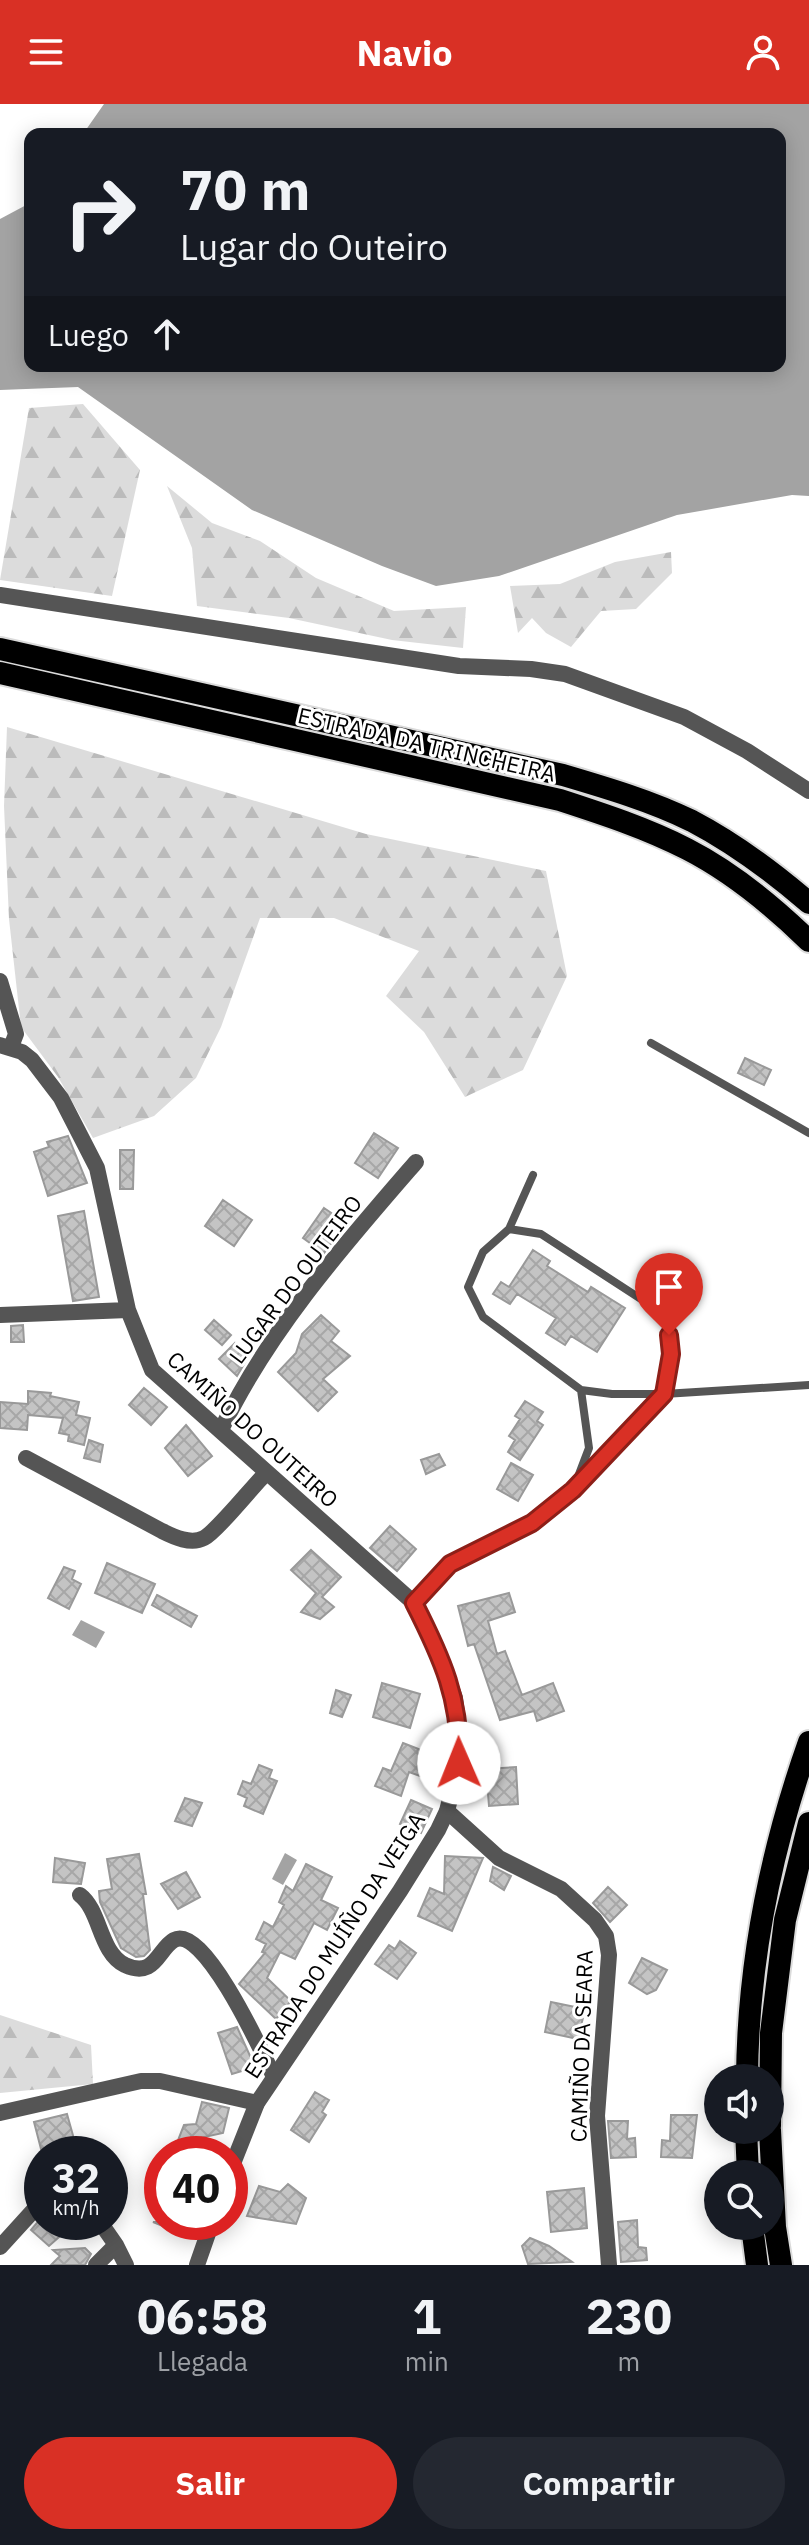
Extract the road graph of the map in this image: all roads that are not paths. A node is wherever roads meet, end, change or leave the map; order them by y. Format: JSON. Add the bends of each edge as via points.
{"nodes":[{"id":1,"x":0,"y":595,"type":"edge"},
{"id":2,"x":0,"y":649,"type":"edge"},
{"id":3,"x":0,"y":673,"type":"edge"},
{"id":4,"x":809,"y":791,"type":"edge"},
{"id":5,"x":809,"y":903,"type":"edge"},
{"id":6,"x":809,"y":941,"type":"edge"},
{"id":7,"x":0,"y":981,"type":"edge"},
{"id":8,"x":651,"y":1043,"type":"dead end"},
{"id":9,"x":6,"y":1046,"type":"edge"},
{"id":10,"x":809,"y":1133,"type":"edge"},
{"id":11,"x":416,"y":1162,"type":"dead end"},
{"id":12,"x":533,"y":1175,"type":"dead end"},
{"id":13,"x":509,"y":1229,"type":"junction"},
{"id":14,"x":128,"y":1310,"type":"junction"},
{"id":15,"x":0,"y":1315,"type":"edge"},
{"id":16,"x":809,"y":1385,"type":"edge"},
{"id":17,"x":581,"y":1390,"type":"junction"},
{"id":18,"x":664,"y":1394,"type":"junction"},
{"id":19,"x":221,"y":1430,"type":"junction"},
{"id":20,"x":26,"y":1458,"type":"dead end"},
{"id":21,"x":266,"y":1473,"type":"junction"},
{"id":22,"x":573,"y":1490,"type":"junction"},
{"id":23,"x":414,"y":1603,"type":"junction"},
{"id":24,"x":809,"y":1742,"type":"edge"},
{"id":25,"x":447,"y":1811,"type":"junction"},
{"id":26,"x":809,"y":1823,"type":"edge"},
{"id":27,"x":80,"y":1895,"type":"dead end"},
{"id":28,"x":747,"y":2064,"type":"edge"},
{"id":29,"x":771,"y":2064,"type":"edge"},
{"id":30,"x":274,"y":2077,"type":"junction"},
{"id":31,"x":257,"y":2103,"type":"junction"},
{"id":32,"x":0,"y":2113,"type":"edge"},
{"id":33,"x":244,"y":2136,"type":"edge"},
{"id":34,"x":771,"y":2144,"type":"edge"},
{"id":35,"x":24,"y":2221,"type":"edge"},
{"id":36,"x":113,"y":2240,"type":"edge"},
{"id":37,"x":206,"y":2240,"type":"edge"},
{"id":38,"x":754,"y":2240,"type":"edge"},
{"id":39,"x":116,"y":2245,"type":"junction"},
{"id":40,"x":0,"y":2247,"type":"edge"},
{"id":41,"x":96,"y":2265,"type":"edge"},
{"id":42,"x":126,"y":2265,"type":"edge"},
{"id":43,"x":197,"y":2265,"type":"edge"},
{"id":44,"x":609,"y":2265,"type":"edge"},
{"id":45,"x":757,"y":2265,"type":"edge"},
{"id":46,"x":781,"y":2265,"type":"edge"}],
"edges":[{"from":1,"to":4,"type":"street","via":[[459,666],[565,674],[684,717]]},
{"from":2,"to":5,"type":"highway","name":"ESTRADA DA TRINCHEIRA","via":[[624,793],[692,821],[747,854]]},
{"from":3,"to":6,"type":"highway","name":"ESTRADA DA TRINCHEIRA","via":[[560,800],[688,849],[741,882]]},
{"from":7,"to":9,"type":"street","via":[[16,1034]]},
{"from":8,"to":10,"type":"lane"},
{"from":9,"to":14,"type":"street","name":"CAMIÑO DO OUTEIRO","via":[[32,1060],[61,1098],[97,1168]]},
{"from":11,"to":19,"type":"street","name":"LUGAR DO OUTEIRO","via":[[260,1357]]},
{"from":12,"to":13,"type":"lane"},
{"from":13,"to":17,"type":"lane","via":[[483,1252],[468,1287],[483,1317]]},
{"from":13,"to":18,"type":"lane","via":[[541,1234],[667,1316],[671,1354]]},
{"from":14,"to":15,"type":"street"},
{"from":14,"to":19,"type":"street","name":"CAMIÑO DO OUTEIRO","via":[[152,1370]]},
{"from":16,"to":18,"type":"lane"},
{"from":17,"to":18,"type":"lane"},
{"from":17,"to":22,"type":"lane","via":[[589,1448]]},
{"from":18,"to":22,"type":"lane"},
{"from":19,"to":21,"type":"street","name":"CAMIÑO DO OUTEIRO"},
{"from":20,"to":21,"type":"street","via":[[162,1531],[189,1540],[205,1538]]},
{"from":21,"to":23,"type":"street","name":"CAMIÑO DO OUTEIRO"},
{"from":22,"to":23,"type":"street","via":[[532,1523],[450,1564]]},
{"from":23,"to":25,"type":"street","name":"ESTRADA DO MUÍÑO DA VEIGA","via":[[455,1698],[459,1763]]},
{"from":24,"to":28,"type":"highway","via":[[761,1917]]},
{"from":25,"to":30,"type":"street","name":"ESTRADA DO MUÍÑO DA VEIGA","via":[[400,1891]]},
{"from":25,"to":44,"type":"street","name":"CAMIÑO DA SEARA","via":[[499,1858],[561,1889],[606,1936],[597,2116]]},
{"from":26,"to":29,"type":"highway","via":[[785,1920]]},
{"from":27,"to":30,"type":"street","via":[[124,1965],[153,1964],[180,1938],[202,1952],[224,1982]]},
{"from":30,"to":31,"type":"street","name":"ESTRADA DO MUÍÑO DA VEIGA"},
{"from":31,"to":32,"type":"street","via":[[141,2081]]},
{"from":31,"to":33,"type":"street","name":"ESTRADA DO MUÍÑO DA VEIGA"},
{"from":34,"to":46,"type":"highway"},
{"from":35,"to":40,"type":"street"},
{"from":36,"to":39,"type":"street"},
{"from":37,"to":43,"type":"street"},
{"from":38,"to":45,"type":"highway"},
{"from":39,"to":41,"type":"street"},
{"from":39,"to":42,"type":"street"}]}
